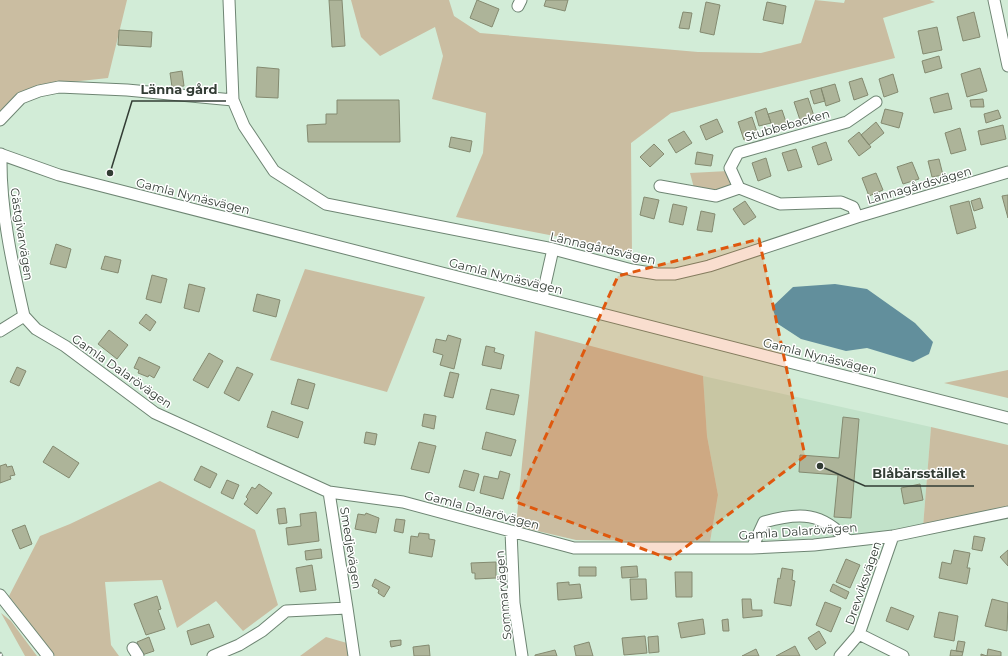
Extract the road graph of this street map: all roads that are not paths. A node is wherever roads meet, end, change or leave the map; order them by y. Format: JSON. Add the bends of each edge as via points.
{"nodes":[{"id":1,"x":229,"y":0,"type":"edge"},
{"id":2,"x":994,"y":0,"type":"edge"},
{"id":3,"x":1006,"y":46,"type":"edge"},
{"id":4,"x":1008,"y":66,"type":"edge"},
{"id":5,"x":233,"y":100,"type":"junction"},
{"id":6,"x":876,"y":102,"type":"dead end"},
{"id":7,"x":0,"y":120,"type":"edge"},
{"id":8,"x":0,"y":154,"type":"edge"},
{"id":9,"x":1008,"y":172,"type":"edge"},
{"id":10,"x":0,"y":173,"type":"edge"},
{"id":11,"x":660,"y":186,"type":"dead end"},
{"id":12,"x":739,"y":188,"type":"junction"},
{"id":13,"x":857,"y":217,"type":"junction"},
{"id":14,"x":554,"y":249,"type":"junction"},
{"id":15,"x":542,"y":298,"type":"junction"},
{"id":16,"x":24,"y":316,"type":"junction"},
{"id":17,"x":0,"y":331,"type":"edge"},
{"id":18,"x":1008,"y":418,"type":"edge"},
{"id":19,"x":329,"y":492,"type":"junction"},
{"id":20,"x":1008,"y":512,"type":"edge"},
{"id":21,"x":511,"y":531,"type":"junction"},
{"id":22,"x":893,"y":536,"type":"junction"},
{"id":23,"x":848,"y":541,"type":"junction"},
{"id":24,"x":752,"y":548,"type":"junction"},
{"id":25,"x":0,"y":595,"type":"edge"},
{"id":26,"x":347,"y":608,"type":"junction"},
{"id":27,"x":859,"y":634,"type":"junction"},
{"id":28,"x":48,"y":656,"type":"edge"},
{"id":29,"x":213,"y":656,"type":"edge"},
{"id":30,"x":354,"y":656,"type":"edge"},
{"id":31,"x":522,"y":656,"type":"edge"},
{"id":32,"x":840,"y":656,"type":"edge"},
{"id":33,"x":903,"y":656,"type":"edge"}],
"edges":[{"from":1,"to":5,"type":"street","name":"Lännagårdsvägen"},
{"from":2,"to":3,"type":"street"},
{"from":3,"to":4,"type":"street"},
{"from":5,"to":7,"type":"street","via":[[127,90],[59,87],[21,98]]},
{"from":5,"to":14,"type":"street","name":"Lännagårdsvägen","via":[[244,126],[274,172],[326,204]]},
{"from":6,"to":12,"type":"street","name":"Stubbebacken","via":[[847,122],[738,153],[730,168]]},
{"from":8,"to":10,"type":"street","name":"Gästgivarvägen"},
{"from":8,"to":15,"type":"street","name":"Gamla Nynäsvägen","via":[[59,175]]},
{"from":9,"to":13,"type":"street","name":"Lännagårdsvägen"},
{"from":10,"to":16,"type":"street","name":"Gästgivarvägen","via":[[3,209]]},
{"from":11,"to":12,"type":"street","via":[[716,196]]},
{"from":12,"to":13,"type":"street","via":[[780,204],[841,202],[853,207]]},
{"from":13,"to":14,"type":"street","name":"Lännagårdsvägen","via":[[709,266],[675,274],[632,270]]},
{"from":14,"to":15,"type":"street"},
{"from":15,"to":18,"type":"street","name":"Gamla Nynäsvägen"},
{"from":16,"to":17,"type":"street"},
{"from":16,"to":19,"type":"street","name":"Gamla Dalarövägen","via":[[36,329],[65,346],[155,413]]},
{"from":19,"to":21,"type":"street","name":"Gamla Dalarövägen","via":[[403,502]]},
{"from":19,"to":26,"type":"street","name":"Smedjevägen"},
{"from":20,"to":22,"type":"street","name":"Gamla Dalarövägen"},
{"from":21,"to":24,"type":"street","name":"Gamla Dalarövägen","via":[[574,548]]},
{"from":21,"to":31,"type":"street","name":"Sommarvägen","via":[[514,603]]},
{"from":22,"to":23,"type":"street","name":"Gamla Dalarövägen"},
{"from":22,"to":27,"type":"street","name":"Drevviksvägen"},
{"from":23,"to":24,"type":"street","name":"Gamla Dalarövägen"},
{"from":23,"to":24,"type":"street","via":[[838,530],[816,517],[786,516],[764,522]]},
{"from":25,"to":28,"type":"street"},
{"from":26,"to":29,"type":"street","name":"Smedjevägen","via":[[286,611],[262,631],[239,645]]},
{"from":26,"to":30,"type":"street","name":"Smedjevägen"},
{"from":27,"to":32,"type":"street","name":"Drevviksvägen"},
{"from":27,"to":33,"type":"street"}]}
